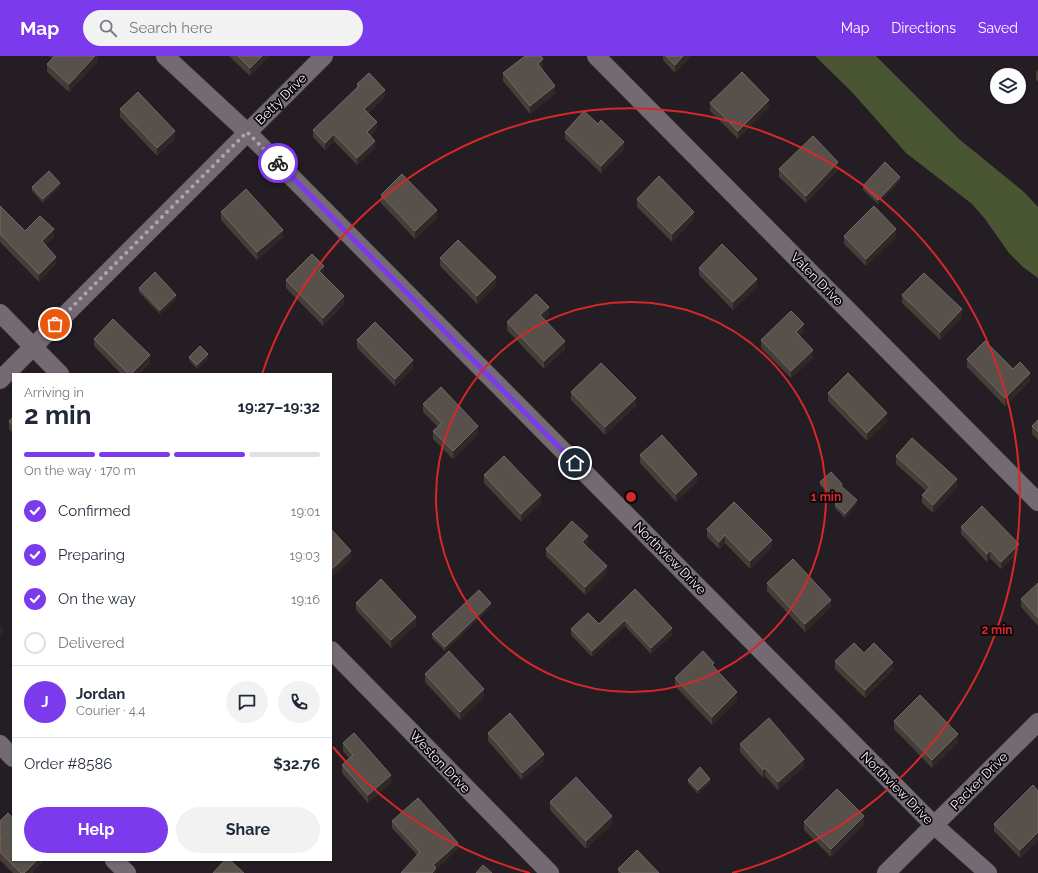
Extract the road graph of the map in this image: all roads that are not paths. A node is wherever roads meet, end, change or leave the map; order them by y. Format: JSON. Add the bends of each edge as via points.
{"nodes":[{"id":1,"x":165,"y":56,"type":"edge"},
{"id":2,"x":324,"y":56,"type":"edge"},
{"id":3,"x":596,"y":56,"type":"edge"},
{"id":4,"x":247,"y":132,"type":"junction"},
{"id":5,"x":0,"y":313,"type":"edge"},
{"id":6,"x":33,"y":347,"type":"junction"},
{"id":7,"x":59,"y":373,"type":"edge"},
{"id":8,"x":0,"y":380,"type":"edge"},
{"id":9,"x":1038,"y":502,"type":"edge"},
{"id":10,"x":332,"y":651,"type":"edge"},
{"id":11,"x":1038,"y":722,"type":"edge"},
{"id":12,"x":0,"y":744,"type":"edge"},
{"id":13,"x":12,"y":757,"type":"edge"},
{"id":14,"x":934,"y":826,"type":"junction"},
{"id":15,"x":115,"y":861,"type":"edge"},
{"id":16,"x":127,"y":873,"type":"edge"},
{"id":17,"x":550,"y":873,"type":"edge"},
{"id":18,"x":886,"y":873,"type":"edge"},
{"id":19,"x":988,"y":873,"type":"edge"}],
"edges":[{"from":1,"to":4,"type":"street","name":"Northview Drive"},
{"from":2,"to":4,"type":"street","name":"Betty Drive"},
{"from":3,"to":9,"type":"street","name":"Valen Drive"},
{"from":4,"to":6,"type":"street","name":"Betty Drive"},
{"from":4,"to":14,"type":"street","name":"Northview Drive"},
{"from":5,"to":6,"type":"street"},
{"from":6,"to":7,"type":"street"},
{"from":6,"to":8,"type":"street","name":"Betty Drive"},
{"from":10,"to":17,"type":"street","name":"Weston Drive"},
{"from":11,"to":14,"type":"street","name":"Packer Drive"},
{"from":12,"to":13,"type":"street"},
{"from":14,"to":18,"type":"street","name":"Packer Drive"},
{"from":14,"to":19,"type":"street","name":"Northview Drive"},
{"from":15,"to":16,"type":"street"}]}
